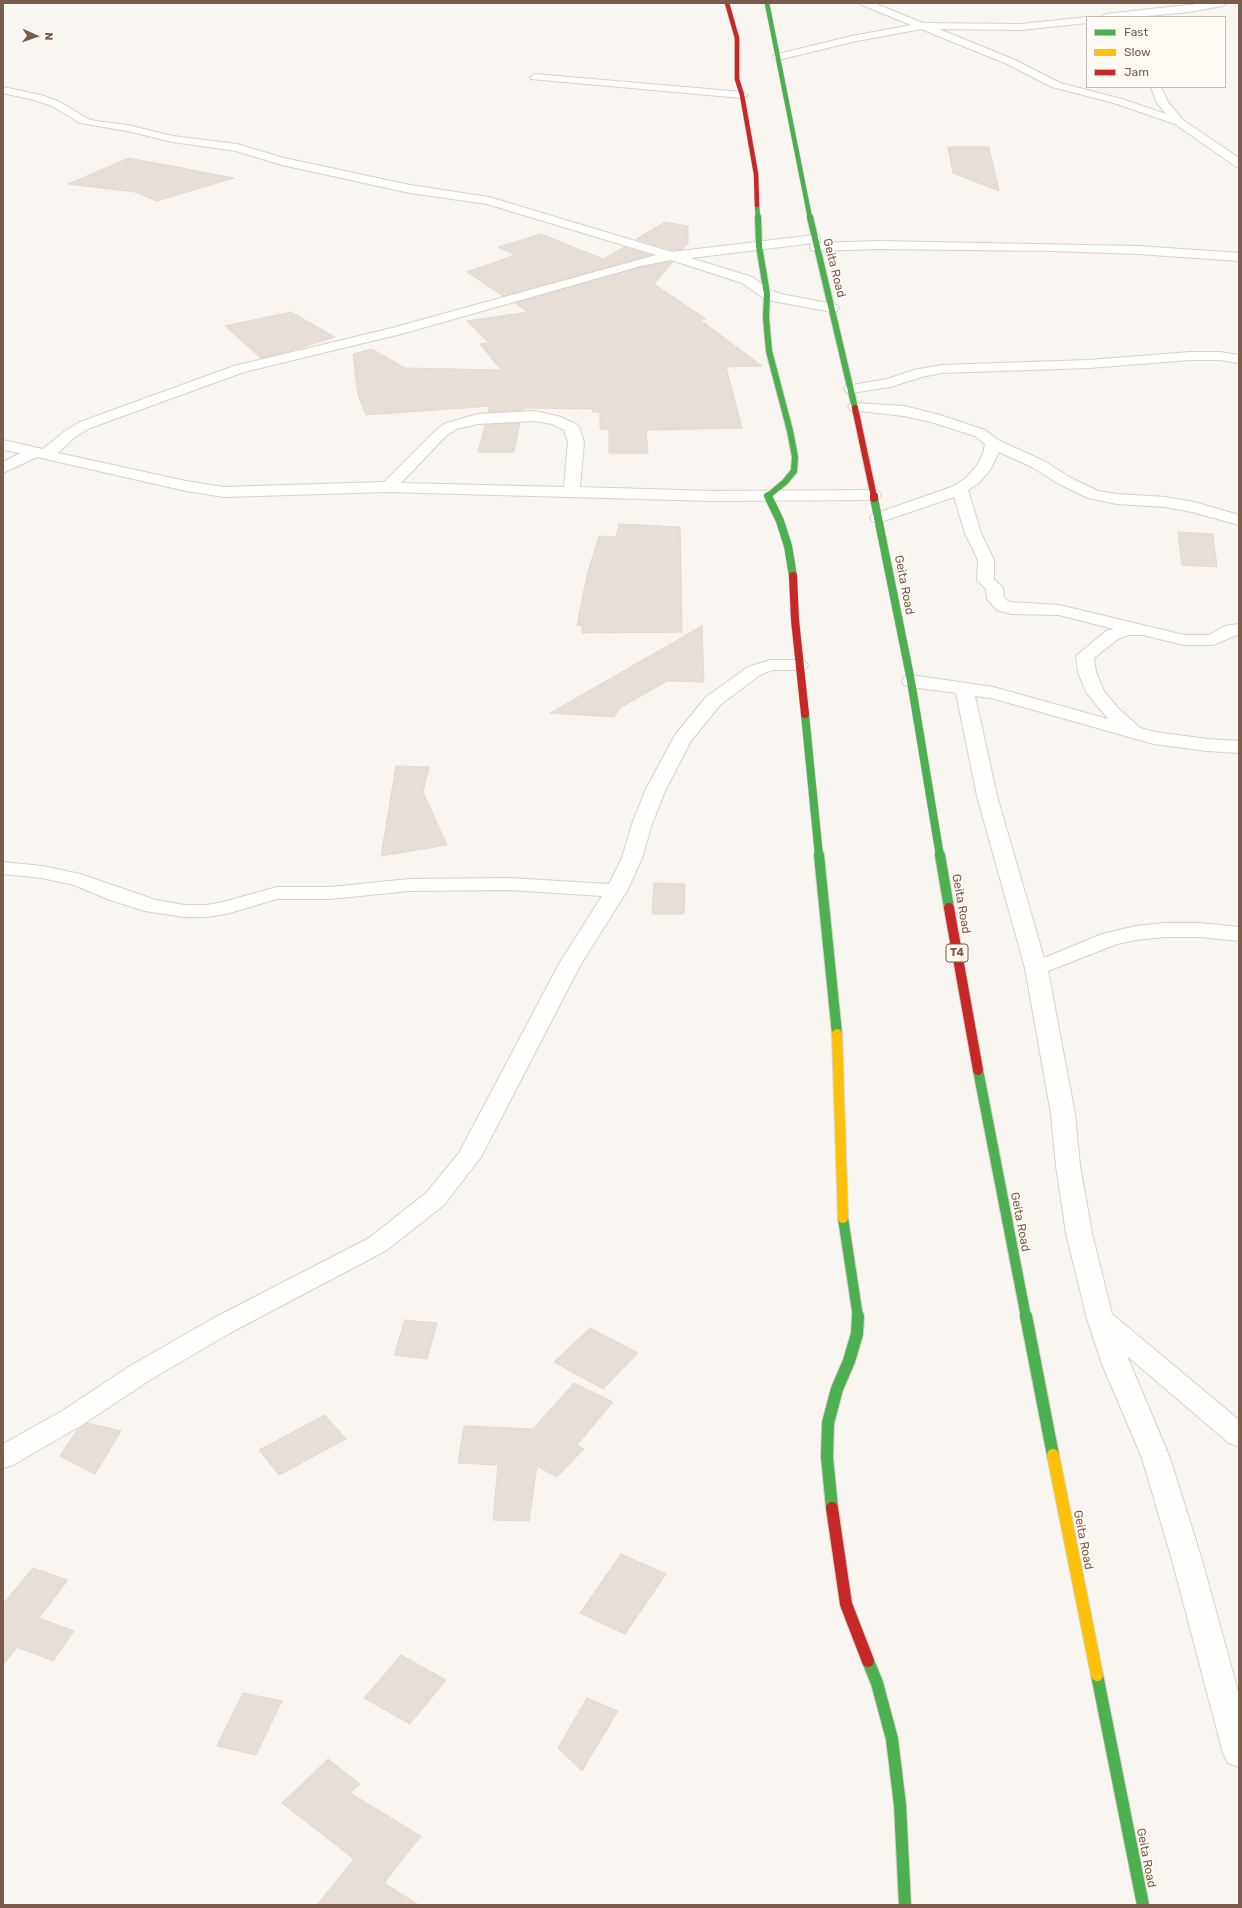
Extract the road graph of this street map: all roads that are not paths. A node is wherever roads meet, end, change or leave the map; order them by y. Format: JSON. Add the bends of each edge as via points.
{"nodes":[{"id":1,"x":728,"y":3,"type":"edge"},
{"id":2,"x":767,"y":3,"type":"edge"},
{"id":3,"x":865,"y":3,"type":"edge"},
{"id":4,"x":1222,"y":3,"type":"edge"},
{"id":5,"x":1110,"y":15,"type":"edge"},
{"id":6,"x":1086,"y":20,"type":"edge"},
{"id":7,"x":922,"y":26,"type":"junction"},
{"id":8,"x":778,"y":57,"type":"junction"},
{"id":9,"x":535,"y":77,"type":"dead end"},
{"id":10,"x":1156,"y":88,"type":"edge"},
{"id":11,"x":3,"y":90,"type":"edge"},
{"id":12,"x":742,"y":95,"type":"junction"},
{"id":13,"x":1179,"y":122,"type":"junction"},
{"id":14,"x":1239,"y":163,"type":"edge"},
{"id":15,"x":815,"y":243,"type":"junction"},
{"id":16,"x":759,"y":246,"type":"junction"},
{"id":17,"x":672,"y":256,"type":"junction"},
{"id":18,"x":1239,"y":257,"type":"edge"},
{"id":19,"x":767,"y":294,"type":"junction"},
{"id":20,"x":832,"y":308,"type":"junction"},
{"id":21,"x":1239,"y":359,"type":"edge"},
{"id":22,"x":851,"y":389,"type":"junction"},
{"id":23,"x":855,"y":406,"type":"junction"},
{"id":24,"x":993,"y":443,"type":"junction"},
{"id":25,"x":3,"y":445,"type":"edge"},
{"id":26,"x":41,"y":453,"type":"junction"},
{"id":27,"x":3,"y":468,"type":"edge"},
{"id":28,"x":388,"y":487,"type":"junction"},
{"id":29,"x":960,"y":489,"type":"junction"},
{"id":30,"x":572,"y":491,"type":"junction"},
{"id":31,"x":874,"y":495,"type":"junction"},
{"id":32,"x":768,"y":496,"type":"junction"},
{"id":33,"x":878,"y":518,"type":"junction"},
{"id":34,"x":1239,"y":520,"type":"edge"},
{"id":35,"x":1239,"y":629,"type":"edge"},
{"id":36,"x":1143,"y":630,"type":"junction"},
{"id":37,"x":799,"y":665,"type":"junction"},
{"id":38,"x":911,"y":681,"type":"junction"},
{"id":39,"x":964,"y":688,"type":"junction"},
{"id":40,"x":1136,"y":733,"type":"junction"},
{"id":41,"x":1207,"y":745,"type":"junction"},
{"id":42,"x":1239,"y":747,"type":"edge"},
{"id":43,"x":1239,"y":756,"type":"edge"},
{"id":44,"x":3,"y":868,"type":"edge"},
{"id":45,"x":616,"y":891,"type":"junction"},
{"id":46,"x":1239,"y":934,"type":"edge"},
{"id":47,"x":1036,"y":968,"type":"junction"},
{"id":48,"x":1100,"y":1319,"type":"junction"},
{"id":49,"x":1239,"y":1436,"type":"edge"},
{"id":50,"x":3,"y":1457,"type":"edge"},
{"id":51,"x":1239,"y":1753,"type":"edge"},
{"id":52,"x":905,"y":1905,"type":"edge"},
{"id":53,"x":1143,"y":1905,"type":"edge"}],
"edges":[{"from":1,"to":12,"type":"main road","via":[[737,38],[737,79]]},
{"from":2,"to":8,"type":"main road","name":"Geita Road","number":"T4"},
{"from":3,"to":7,"type":"street"},
{"from":4,"to":5,"type":"street","via":[[1188,9]]},
{"from":6,"to":7,"type":"street","via":[[1021,27]]},
{"from":7,"to":8,"type":"street","via":[[852,39]]},
{"from":7,"to":13,"type":"street","via":[[1011,62],[1056,85],[1118,101]]},
{"from":8,"to":15,"type":"main road","name":"Geita Road","number":"T4"},
{"from":9,"to":12,"type":"street"},
{"from":10,"to":13,"type":"street","via":[[1163,103]]},
{"from":11,"to":17,"type":"street","via":[[37,97],[56,104],[84,121],[96,124],[237,148],[282,161],[410,189],[489,201]]},
{"from":12,"to":16,"type":"main road","via":[[756,174]]},
{"from":13,"to":14,"type":"street"},
{"from":15,"to":16,"type":"street"},
{"from":15,"to":18,"type":"street","via":[[1051,246]]},
{"from":15,"to":20,"type":"main road","name":"Geita Road","number":"T4"},
{"from":16,"to":17,"type":"street"},
{"from":16,"to":19,"type":"main road"},
{"from":17,"to":19,"type":"street","via":[[742,278]]},
{"from":17,"to":26,"type":"street","via":[[600,273],[396,331],[239,369],[85,425]]},
{"from":19,"to":20,"type":"street","via":[[798,303]]},
{"from":19,"to":32,"type":"main road","via":[[769,351],[795,457],[794,471]]},
{"from":20,"to":22,"type":"main road","name":"Geita Road","number":"T4"},
{"from":21,"to":22,"type":"street","via":[[1190,356],[1089,364],[941,369],[890,383]]},
{"from":22,"to":23,"type":"main road","name":"Geita Road","number":"T4"},
{"from":23,"to":24,"type":"street","via":[[904,411],[935,418],[980,434]]},
{"from":23,"to":31,"type":"main road","name":"Geita Road","number":"T4"},
{"from":24,"to":29,"type":"street","via":[[984,467],[973,480]]},
{"from":24,"to":34,"type":"street","via":[[1094,494],[1117,500],[1165,502],[1194,507]]},
{"from":25,"to":26,"type":"street"},
{"from":26,"to":27,"type":"street"},
{"from":26,"to":28,"type":"street","via":[[186,486],[224,492]]},
{"from":28,"to":30,"type":"street"},
{"from":28,"to":30,"type":"street","via":[[451,426],[478,419],[535,416],[556,420],[571,427],[576,442]]},
{"from":29,"to":33,"type":"street"},
{"from":29,"to":36,"type":"street","via":[[973,533],[988,566],[986,580],[994,588],[996,599],[1003,606],[1011,609],[1059,610]]},
{"from":30,"to":32,"type":"street"},
{"from":31,"to":32,"type":"street"},
{"from":31,"to":33,"type":"main road","name":"Geita Road","number":"T4"},
{"from":32,"to":37,"type":"main road","via":[[780,521],[792,566]]},
{"from":33,"to":38,"type":"main road","name":"Geita Road","number":"T4"},
{"from":35,"to":36,"type":"street","via":[[1230,630],[1213,640],[1201,641],[1184,640]]},
{"from":36,"to":40,"type":"street","via":[[1128,630],[1112,635],[1085,656],[1087,672],[1095,692],[1111,712]]},
{"from":37,"to":45,"type":"street","via":[[761,667],[713,701],[682,739],[655,791],[632,858]]},
{"from":37,"to":52,"type":"main road","via":[[839,1052],[843,1217],[858,1311],[857,1334],[828,1423],[827,1457],[846,1604],[877,1683],[892,1739],[900,1805]]},
{"from":38,"to":39,"type":"street"},
{"from":38,"to":53,"type":"main road","name":"Geita Road","number":"T4","via":[[962,983],[1011,1242]]},
{"from":39,"to":40,"type":"street","via":[[1031,703]]},
{"from":39,"to":47,"type":"street","via":[[986,796]]},
{"from":40,"to":41,"type":"street"},
{"from":41,"to":42,"type":"street"},
{"from":41,"to":43,"type":"street"},
{"from":44,"to":45,"type":"street","via":[[42,872],[80,880],[153,906],[184,911],[226,908],[277,893],[330,893],[410,885],[509,884]]},
{"from":45,"to":50,"type":"street","via":[[570,964],[469,1157],[434,1199],[378,1244],[221,1326],[140,1373],[72,1418]]},
{"from":46,"to":47,"type":"street","via":[[1200,930],[1136,933],[1110,939]]},
{"from":47,"to":48,"type":"street","via":[[1063,1114],[1079,1233]]},
{"from":48,"to":49,"type":"street"},
{"from":48,"to":51,"type":"street","via":[[1156,1458],[1187,1560]]}]}
